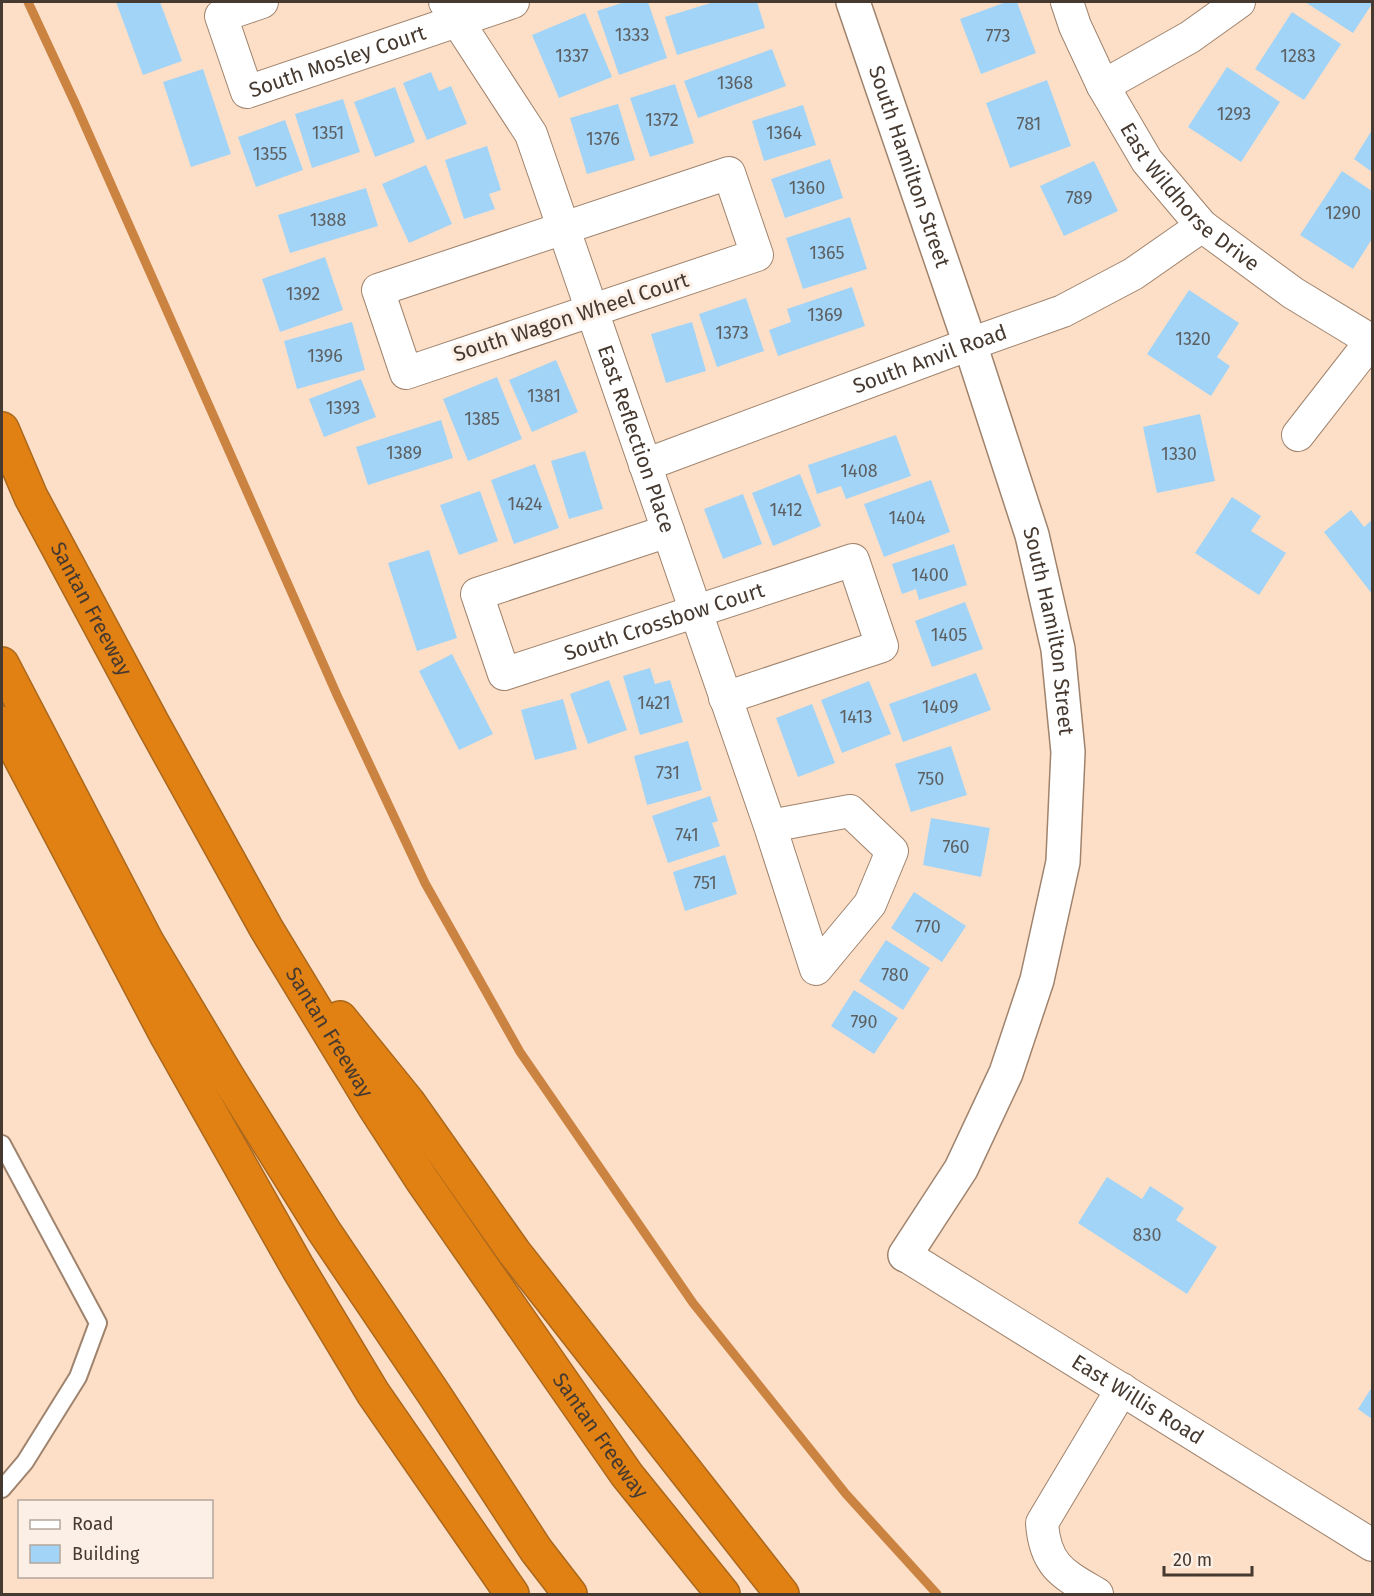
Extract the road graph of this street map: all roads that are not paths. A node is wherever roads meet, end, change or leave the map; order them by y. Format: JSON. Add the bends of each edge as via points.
{"nodes":[{"id":1,"x":262,"y":2,"type":"edge"},
{"id":2,"x":513,"y":2,"type":"edge"},
{"id":3,"x":853,"y":2,"type":"edge"},
{"id":4,"x":1067,"y":2,"type":"edge"},
{"id":5,"x":1239,"y":2,"type":"edge"},
{"id":6,"x":451,"y":11,"type":"edge"},
{"id":7,"x":1103,"y":86,"type":"junction"},
{"id":8,"x":1202,"y":226,"type":"junction"},
{"id":9,"x":564,"y":229,"type":"junction"},
{"id":10,"x":592,"y":310,"type":"junction"},
{"id":11,"x":1372,"y":340,"type":"edge"},
{"id":12,"x":970,"y":344,"type":"junction"},
{"id":13,"x":2,"y":429,"type":"edge"},
{"id":14,"x":1298,"y":435,"type":"dead end"},
{"id":15,"x":645,"y":465,"type":"junction"},
{"id":16,"x":668,"y":531,"type":"junction"},
{"id":17,"x":696,"y":611,"type":"junction"},
{"id":18,"x":2,"y":664,"type":"edge"},
{"id":19,"x":725,"y":698,"type":"junction"},
{"id":20,"x":2,"y":723,"type":"edge"},
{"id":21,"x":770,"y":826,"type":"junction"},
{"id":22,"x":266,"y":928,"type":"junction"},
{"id":23,"x":2,"y":1144,"type":"edge"},
{"id":24,"x":905,"y":1255,"type":"joint"},
{"id":25,"x":1122,"y":1389,"type":"junction"},
{"id":26,"x":2,"y":1489,"type":"edge"},
{"id":27,"x":1372,"y":1545,"type":"edge"},
{"id":28,"x":512,"y":1594,"type":"edge"},
{"id":29,"x":570,"y":1594,"type":"edge"},
{"id":30,"x":723,"y":1594,"type":"edge"},
{"id":31,"x":782,"y":1594,"type":"edge"},
{"id":32,"x":1097,"y":1594,"type":"edge"}],
"edges":[{"from":1,"to":6,"type":"street","name":"South Mosley Court","via":[[221,16],[247,92]]},
{"from":2,"to":6,"type":"street","name":"South Mosley Court"},
{"from":3,"to":12,"type":"street","name":"South Hamilton Street"},
{"from":4,"to":7,"type":"street","name":"East Wildhorse Drive"},
{"from":5,"to":7,"type":"street","via":[[1190,37]]},
{"from":6,"to":9,"type":"street","name":"East Reflection Place","via":[[531,134]]},
{"from":7,"to":8,"type":"street","name":"East Wildhorse Drive","via":[[1147,161]]},
{"from":8,"to":11,"type":"street","name":"East Wildhorse Drive","via":[[1293,293]]},
{"from":8,"to":12,"type":"street","name":"South Anvil Road","via":[[1133,274],[1063,311]]},
{"from":9,"to":10,"type":"street","name":"East Reflection Place"},
{"from":9,"to":10,"type":"street","name":"South Wagon Wheel Court","via":[[729,173],[757,255]]},
{"from":9,"to":10,"type":"street","name":"South Wagon Wheel Court","via":[[378,290],[406,373]]},
{"from":10,"to":15,"type":"street","name":"East Reflection Place"},
{"from":11,"to":14,"type":"street"},
{"from":12,"to":15,"type":"street","name":"South Anvil Road"},
{"from":12,"to":24,"type":"street","name":"South Hamilton Street","via":[[1032,535],[1058,649],[1068,752],[1063,862],[1037,980],[1006,1073],[961,1169]]},
{"from":13,"to":22,"type":"highway","name":"Santan Freeway","via":[[42,518]]},
{"from":15,"to":16,"type":"street","name":"East Reflection Place"},
{"from":16,"to":17,"type":"street","name":"East Reflection Place"},
{"from":16,"to":17,"type":"street","name":"South Crossbow Court","via":[[477,594],[504,674]]},
{"from":17,"to":19,"type":"street","name":"East Reflection Place"},
{"from":17,"to":19,"type":"street","name":"South Crossbow Court","via":[[854,560],[882,646]]},
{"from":18,"to":29,"type":"highway","via":[[147,942],[227,1076],[324,1231],[536,1550]]},
{"from":19,"to":21,"type":"street","name":"East Reflection Place"},
{"from":20,"to":28,"type":"highway","via":[[167,1036],[298,1268],[373,1394]]},
{"from":21,"to":21,"type":"street","name":"East Reflection Place","via":[[777,848],[816,969],[870,904],[892,851],[850,811]]},
{"from":22,"to":30,"type":"highway","name":"Santan Freeway","via":[[422,1180],[627,1475]]},
{"from":22,"to":31,"type":"highway","via":[[408,1102],[514,1252]]},
{"from":23,"to":26,"type":"lane","via":[[98,1323],[78,1377],[25,1462]]},
{"from":24,"to":25,"type":"street","name":"East Willis Road"},
{"from":25,"to":27,"type":"street","name":"East Willis Road"},
{"from":25,"to":32,"type":"street","via":[[1042,1523],[1043,1540],[1057,1568]]}]}
